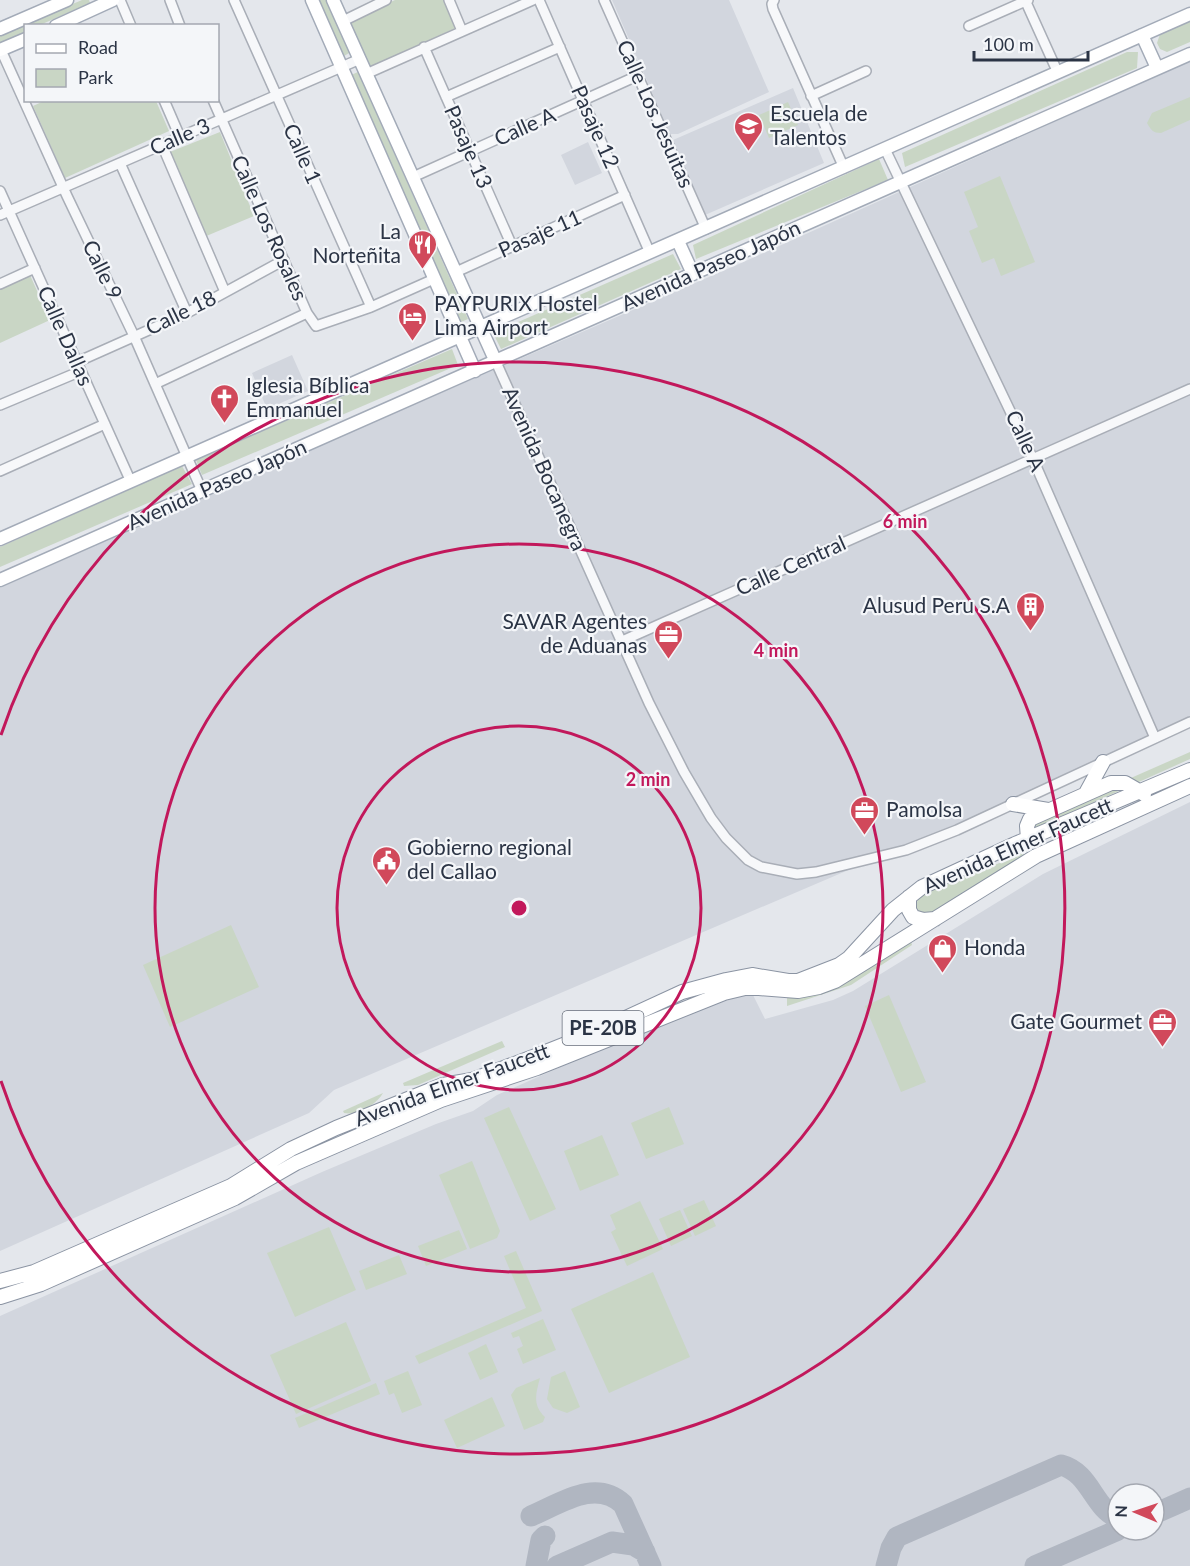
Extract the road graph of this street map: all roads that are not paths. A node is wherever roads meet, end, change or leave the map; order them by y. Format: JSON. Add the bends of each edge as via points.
{"nodes":[{"id":1,"x":67,"y":0,"type":"edge"},
{"id":2,"x":120,"y":0,"type":"edge"},
{"id":3,"x":170,"y":0,"type":"edge"},
{"id":4,"x":234,"y":0,"type":"edge"},
{"id":5,"x":312,"y":0,"type":"edge"},
{"id":6,"x":333,"y":0,"type":"edge"},
{"id":7,"x":386,"y":0,"type":"edge"},
{"id":8,"x":449,"y":0,"type":"edge"},
{"id":9,"x":533,"y":0,"type":"edge"},
{"id":10,"x":539,"y":0,"type":"edge"},
{"id":11,"x":604,"y":0,"type":"edge"},
{"id":12,"x":1026,"y":0,"type":"edge"},
{"id":13,"x":774,"y":1,"type":"edge"},
{"id":14,"x":105,"y":2,"type":"edge"},
{"id":15,"x":1190,"y":14,"type":"edge"},
{"id":16,"x":343,"y":21,"type":"junction"},
{"id":17,"x":60,"y":24,"type":"edge"},
{"id":18,"x":130,"y":24,"type":"edge"},
{"id":19,"x":179,"y":24,"type":"edge"},
{"id":20,"x":969,"y":26,"type":"dead end"},
{"id":21,"x":0,"y":29,"type":"edge"},
{"id":22,"x":462,"y":31,"type":"junction"},
{"id":23,"x":1142,"y":35,"type":"junction"},
{"id":24,"x":24,"y":40,"type":"edge"},
{"id":25,"x":560,"y":47,"type":"junction"},
{"id":26,"x":424,"y":48,"type":"junction"},
{"id":27,"x":0,"y":50,"type":"edge"},
{"id":28,"x":1190,"y":54,"type":"edge"},
{"id":29,"x":360,"y":59,"type":"junction"},
{"id":30,"x":342,"y":67,"type":"junction"},
{"id":31,"x":1157,"y":69,"type":"junction"},
{"id":32,"x":866,"y":71,"type":"dead end"},
{"id":33,"x":1058,"y":73,"type":"junction"},
{"id":34,"x":366,"y":74,"type":"junction"},
{"id":35,"x":637,"y":75,"type":"junction"},
{"id":36,"x":24,"y":90,"type":"edge"},
{"id":37,"x":276,"y":96,"type":"junction"},
{"id":38,"x":812,"y":96,"type":"junction"},
{"id":39,"x":446,"y":97,"type":"junction"},
{"id":40,"x":583,"y":101,"type":"junction"},
{"id":41,"x":31,"y":102,"type":"edge"},
{"id":42,"x":165,"y":102,"type":"edge"},
{"id":43,"x":214,"y":102,"type":"edge"},
{"id":44,"x":221,"y":120,"type":"junction"},
{"id":45,"x":180,"y":137,"type":"junction"},
{"id":46,"x":162,"y":145,"type":"junction"},
{"id":47,"x":885,"y":149,"type":"junction"},
{"id":48,"x":470,"y":151,"type":"junction"},
{"id":49,"x":120,"y":163,"type":"junction"},
{"id":50,"x":844,"y":168,"type":"junction"},
{"id":51,"x":413,"y":177,"type":"junction"},
{"id":52,"x":902,"y":182,"type":"junction"},
{"id":53,"x":63,"y":187,"type":"junction"},
{"id":54,"x":0,"y":191,"type":"edge"},
{"id":55,"x":625,"y":195,"type":"junction"},
{"id":56,"x":5,"y":213,"type":"edge"},
{"id":57,"x":706,"y":229,"type":"junction"},
{"id":58,"x":678,"y":241,"type":"junction"},
{"id":59,"x":512,"y":246,"type":"junction"},
{"id":60,"x":650,"y":253,"type":"junction"},
{"id":61,"x":284,"y":260,"type":"junction"},
{"id":62,"x":35,"y":268,"type":"junction"},
{"id":63,"x":456,"y":272,"type":"junction"},
{"id":64,"x":693,"y":274,"type":"junction"},
{"id":65,"x":434,"y":279,"type":"junction"},
{"id":66,"x":0,"y":284,"type":"edge"},
{"id":67,"x":225,"y":292,"type":"junction"},
{"id":68,"x":371,"y":307,"type":"junction"},
{"id":69,"x":187,"y":313,"type":"junction"},
{"id":70,"x":307,"y":313,"type":"junction"},
{"id":71,"x":481,"y":328,"type":"junction"},
{"id":72,"x":134,"y":336,"type":"junction"},
{"id":73,"x":459,"y":337,"type":"junction"},
{"id":74,"x":496,"y":362,"type":"junction"},
{"id":75,"x":79,"y":366,"type":"junction"},
{"id":76,"x":475,"y":371,"type":"junction"},
{"id":77,"x":155,"y":384,"type":"junction"},
{"id":78,"x":1190,"y":389,"type":"edge"},
{"id":79,"x":0,"y":405,"type":"edge"},
{"id":80,"x":105,"y":424,"type":"junction"},
{"id":81,"x":187,"y":457,"type":"junction"},
{"id":82,"x":1033,"y":459,"type":"junction"},
{"id":83,"x":0,"y":471,"type":"edge"},
{"id":84,"x":131,"y":482,"type":"junction"},
{"id":85,"x":202,"y":491,"type":"junction"},
{"id":86,"x":0,"y":539,"type":"edge"},
{"id":87,"x":0,"y":580,"type":"edge"},
{"id":88,"x":622,"y":641,"type":"junction"},
{"id":89,"x":1190,"y":722,"type":"edge"},
{"id":90,"x":1155,"y":738,"type":"junction"},
{"id":91,"x":1102,"y":762,"type":"junction"},
{"id":92,"x":1190,"y":770,"type":"edge"},
{"id":93,"x":1190,"y":786,"type":"edge"},
{"id":94,"x":1142,"y":791,"type":"junction"},
{"id":95,"x":1086,"y":794,"type":"junction"},
{"id":96,"x":1152,"y":802,"type":"junction"},
{"id":97,"x":1012,"y":804,"type":"junction"},
{"id":98,"x":1048,"y":810,"type":"junction"},
{"id":99,"x":1028,"y":839,"type":"junction"},
{"id":100,"x":816,"y":872,"type":"joint"},
{"id":101,"x":909,"y":897,"type":"junction"},
{"id":102,"x":935,"y":919,"type":"junction"},
{"id":103,"x":0,"y":1281,"type":"edge"},
{"id":104,"x":0,"y":1298,"type":"edge"}],
"edges":[{"from":1,"to":21,"type":"main road"},
{"from":2,"to":18,"type":"street"},
{"from":3,"to":19,"type":"street"},
{"from":4,"to":37,"type":"street","name":"Calle 1"},
{"from":5,"to":30,"type":"main road","name":"Avenida Bocanegra"},
{"from":6,"to":16,"type":"main road","name":"Avenida Bocanegra"},
{"from":7,"to":16,"type":"street"},
{"from":8,"to":22,"type":"street"},
{"from":9,"to":22,"type":"street"},
{"from":10,"to":25,"type":"street","name":"Pasaje 12"},
{"from":11,"to":35,"type":"street","name":"Calle Los Jesuitas"},
{"from":12,"to":20,"type":"street"},
{"from":12,"to":33,"type":"street"},
{"from":13,"to":38,"type":"street","via":[[773,9]]},
{"from":14,"to":17,"type":"main road"},
{"from":15,"to":23,"type":"main road","name":"Avenida Paseo Japón"},
{"from":16,"to":29,"type":"main road","name":"Avenida Bocanegra"},
{"from":22,"to":26,"type":"street"},
{"from":23,"to":31,"type":"main road"},
{"from":23,"to":33,"type":"main road","name":"Avenida Paseo Japón"},
{"from":24,"to":27,"type":"main road"},
{"from":25,"to":39,"type":"street"},
{"from":25,"to":40,"type":"street","name":"Pasaje 12"},
{"from":26,"to":34,"type":"street"},
{"from":26,"to":39,"type":"street","name":"Pasaje 13"},
{"from":27,"to":36,"type":"street","name":"Calle 9"},
{"from":28,"to":31,"type":"main road","name":"Avenida Paseo Japón"},
{"from":29,"to":30,"type":"street","name":"Calle 3"},
{"from":29,"to":34,"type":"main road","name":"Avenida Bocanegra"},
{"from":30,"to":37,"type":"street","name":"Calle 3"},
{"from":30,"to":65,"type":"main road","name":"Avenida Bocanegra"},
{"from":31,"to":52,"type":"main road","name":"Avenida Paseo Japón"},
{"from":32,"to":38,"type":"street"},
{"from":33,"to":47,"type":"main road","name":"Avenida Paseo Japón"},
{"from":34,"to":51,"type":"main road","name":"Avenida Bocanegra"},
{"from":35,"to":40,"type":"street","name":"Calle A"},
{"from":35,"to":57,"type":"street","name":"Calle Los Jesuitas"},
{"from":37,"to":44,"type":"street","name":"Calle 3"},
{"from":37,"to":68,"type":"street","name":"Calle 1"},
{"from":38,"to":50,"type":"street"},
{"from":39,"to":48,"type":"street","name":"Pasaje 13"},
{"from":40,"to":48,"type":"street","name":"Calle A"},
{"from":40,"to":55,"type":"street","name":"Pasaje 12"},
{"from":41,"to":53,"type":"street","name":"Calle 9"},
{"from":42,"to":45,"type":"street"},
{"from":43,"to":44,"type":"street","name":"Calle Los Rosales"},
{"from":44,"to":45,"type":"street","name":"Calle 3"},
{"from":44,"to":61,"type":"street","name":"Calle Los Rosales"},
{"from":45,"to":46,"type":"street","name":"Calle 3"},
{"from":46,"to":49,"type":"street","name":"Calle 3"},
{"from":46,"to":67,"type":"street"},
{"from":47,"to":50,"type":"main road","name":"Avenida Paseo Japón"},
{"from":47,"to":52,"type":"street","name":"Calle A"},
{"from":48,"to":51,"type":"street","name":"Calle A"},
{"from":48,"to":59,"type":"street","name":"Pasaje 13"},
{"from":49,"to":53,"type":"street","name":"Calle 3"},
{"from":49,"to":69,"type":"street"},
{"from":50,"to":57,"type":"main road","name":"Avenida Paseo Japón"},
{"from":51,"to":63,"type":"main road","name":"Avenida Bocanegra"},
{"from":52,"to":64,"type":"main road","name":"Avenida Paseo Japón"},
{"from":52,"to":82,"type":"street","name":"Calle A"},
{"from":53,"to":56,"type":"street","name":"Calle 3"},
{"from":53,"to":72,"type":"street","name":"Calle 9"},
{"from":54,"to":56,"type":"street","name":"Calle Dallas"},
{"from":55,"to":59,"type":"street","name":"Pasaje 11"},
{"from":55,"to":60,"type":"street","name":"Pasaje 12"},
{"from":56,"to":62,"type":"street","name":"Calle Dallas"},
{"from":57,"to":58,"type":"main road","name":"Avenida Paseo Japón"},
{"from":58,"to":60,"type":"main road","name":"Avenida Paseo Japón"},
{"from":58,"to":64,"type":"main road"},
{"from":59,"to":63,"type":"street","name":"Pasaje 11"},
{"from":60,"to":71,"type":"main road","name":"Avenida Paseo Japón"},
{"from":61,"to":67,"type":"street","name":"Calle 18"},
{"from":61,"to":70,"type":"street","name":"Calle Los Rosales"},
{"from":62,"to":66,"type":"street"},
{"from":62,"to":75,"type":"street","name":"Calle Dallas"},
{"from":63,"to":71,"type":"main road","name":"Avenida Bocanegra"},
{"from":64,"to":74,"type":"main road","name":"Avenida Paseo Japón"},
{"from":65,"to":68,"type":"street"},
{"from":65,"to":73,"type":"main road","name":"Avenida Bocanegra"},
{"from":67,"to":69,"type":"street","name":"Calle 18"},
{"from":68,"to":70,"type":"street","name":"Calle Los Rosales","via":[[316,326]]},
{"from":69,"to":72,"type":"street","name":"Calle 18"},
{"from":70,"to":77,"type":"street"},
{"from":71,"to":73,"type":"main road","name":"Avenida Paseo Japón"},
{"from":71,"to":74,"type":"main road","name":"Avenida Bocanegra"},
{"from":72,"to":75,"type":"street","name":"Calle 18"},
{"from":72,"to":77,"type":"street","name":"Calle 9"},
{"from":73,"to":76,"type":"main road","name":"Avenida Bocanegra"},
{"from":73,"to":81,"type":"main road","name":"Avenida Paseo Japón"},
{"from":74,"to":76,"type":"main road","name":"Avenida Paseo Japón"},
{"from":74,"to":88,"type":"street","name":"Avenida Bocanegra"},
{"from":75,"to":79,"type":"street","name":"Calle 18"},
{"from":75,"to":80,"type":"street","name":"Calle Dallas"},
{"from":76,"to":85,"type":"main road","name":"Avenida Paseo Japón"},
{"from":77,"to":81,"type":"street","name":"Calle 9"},
{"from":78,"to":82,"type":"street","name":"Calle Central"},
{"from":80,"to":83,"type":"street"},
{"from":80,"to":84,"type":"street","name":"Calle Dallas"},
{"from":81,"to":84,"type":"main road","name":"Avenida Paseo Japón"},
{"from":81,"to":85,"type":"street","name":"Calle 9"},
{"from":82,"to":88,"type":"street","name":"Calle Central"},
{"from":82,"to":90,"type":"street","name":"Calle A"},
{"from":84,"to":86,"type":"main road","name":"Avenida Paseo Japón"},
{"from":85,"to":87,"type":"main road","name":"Avenida Paseo Japón"},
{"from":88,"to":100,"type":"street","name":"Avenida Bocanegra","via":[[684,772],[726,838],[761,867],[797,874]]},
{"from":89,"to":90,"type":"street","name":"Avenida Elmer Faucett"},
{"from":90,"to":91,"type":"street","name":"Avenida Elmer Faucett"},
{"from":91,"to":95,"type":"highway"},
{"from":91,"to":97,"type":"street","name":"Avenida Elmer Faucett"},
{"from":92,"to":94,"type":"highway","name":"Avenida Elmer Faucett","number":"PE-20B"},
{"from":93,"to":96,"type":"highway","name":"Avenida Elmer Faucett","number":"PE-20B"},
{"from":94,"to":95,"type":"highway","via":[[1125,783],[1111,783]]},
{"from":94,"to":96,"type":"highway"},
{"from":94,"to":99,"type":"highway","name":"Avenida Elmer Faucett","number":"PE-20B"},
{"from":95,"to":98,"type":"highway"},
{"from":96,"to":102,"type":"highway","name":"Avenida Elmer Faucett","number":"PE-20B","via":[[1036,856]]},
{"from":97,"to":98,"type":"highway"},
{"from":97,"to":100,"type":"street","name":"Avenida Elmer Faucett","via":[[906,850]]},
{"from":98,"to":99,"type":"highway","via":[[1030,819]]},
{"from":99,"to":101,"type":"highway","name":"Avenida Elmer Faucett","number":"PE-20B","via":[[922,886]]},
{"from":101,"to":102,"type":"highway","via":[[913,917]]},
{"from":101,"to":103,"type":"highway","name":"Avenida Elmer Faucett","number":"PE-20B","via":[[839,965],[798,981],[747,976],[682,992],[532,1058],[472,1080],[432,1089],[336,1128],[291,1149],[222,1191],[34,1272]]},
{"from":102,"to":104,"type":"highway","name":"Avenida Elmer Faucett","number":"PE-20B","via":[[835,981],[798,991],[744,988],[724,993],[537,1068],[441,1100],[296,1163],[235,1198],[41,1284]]}]}
